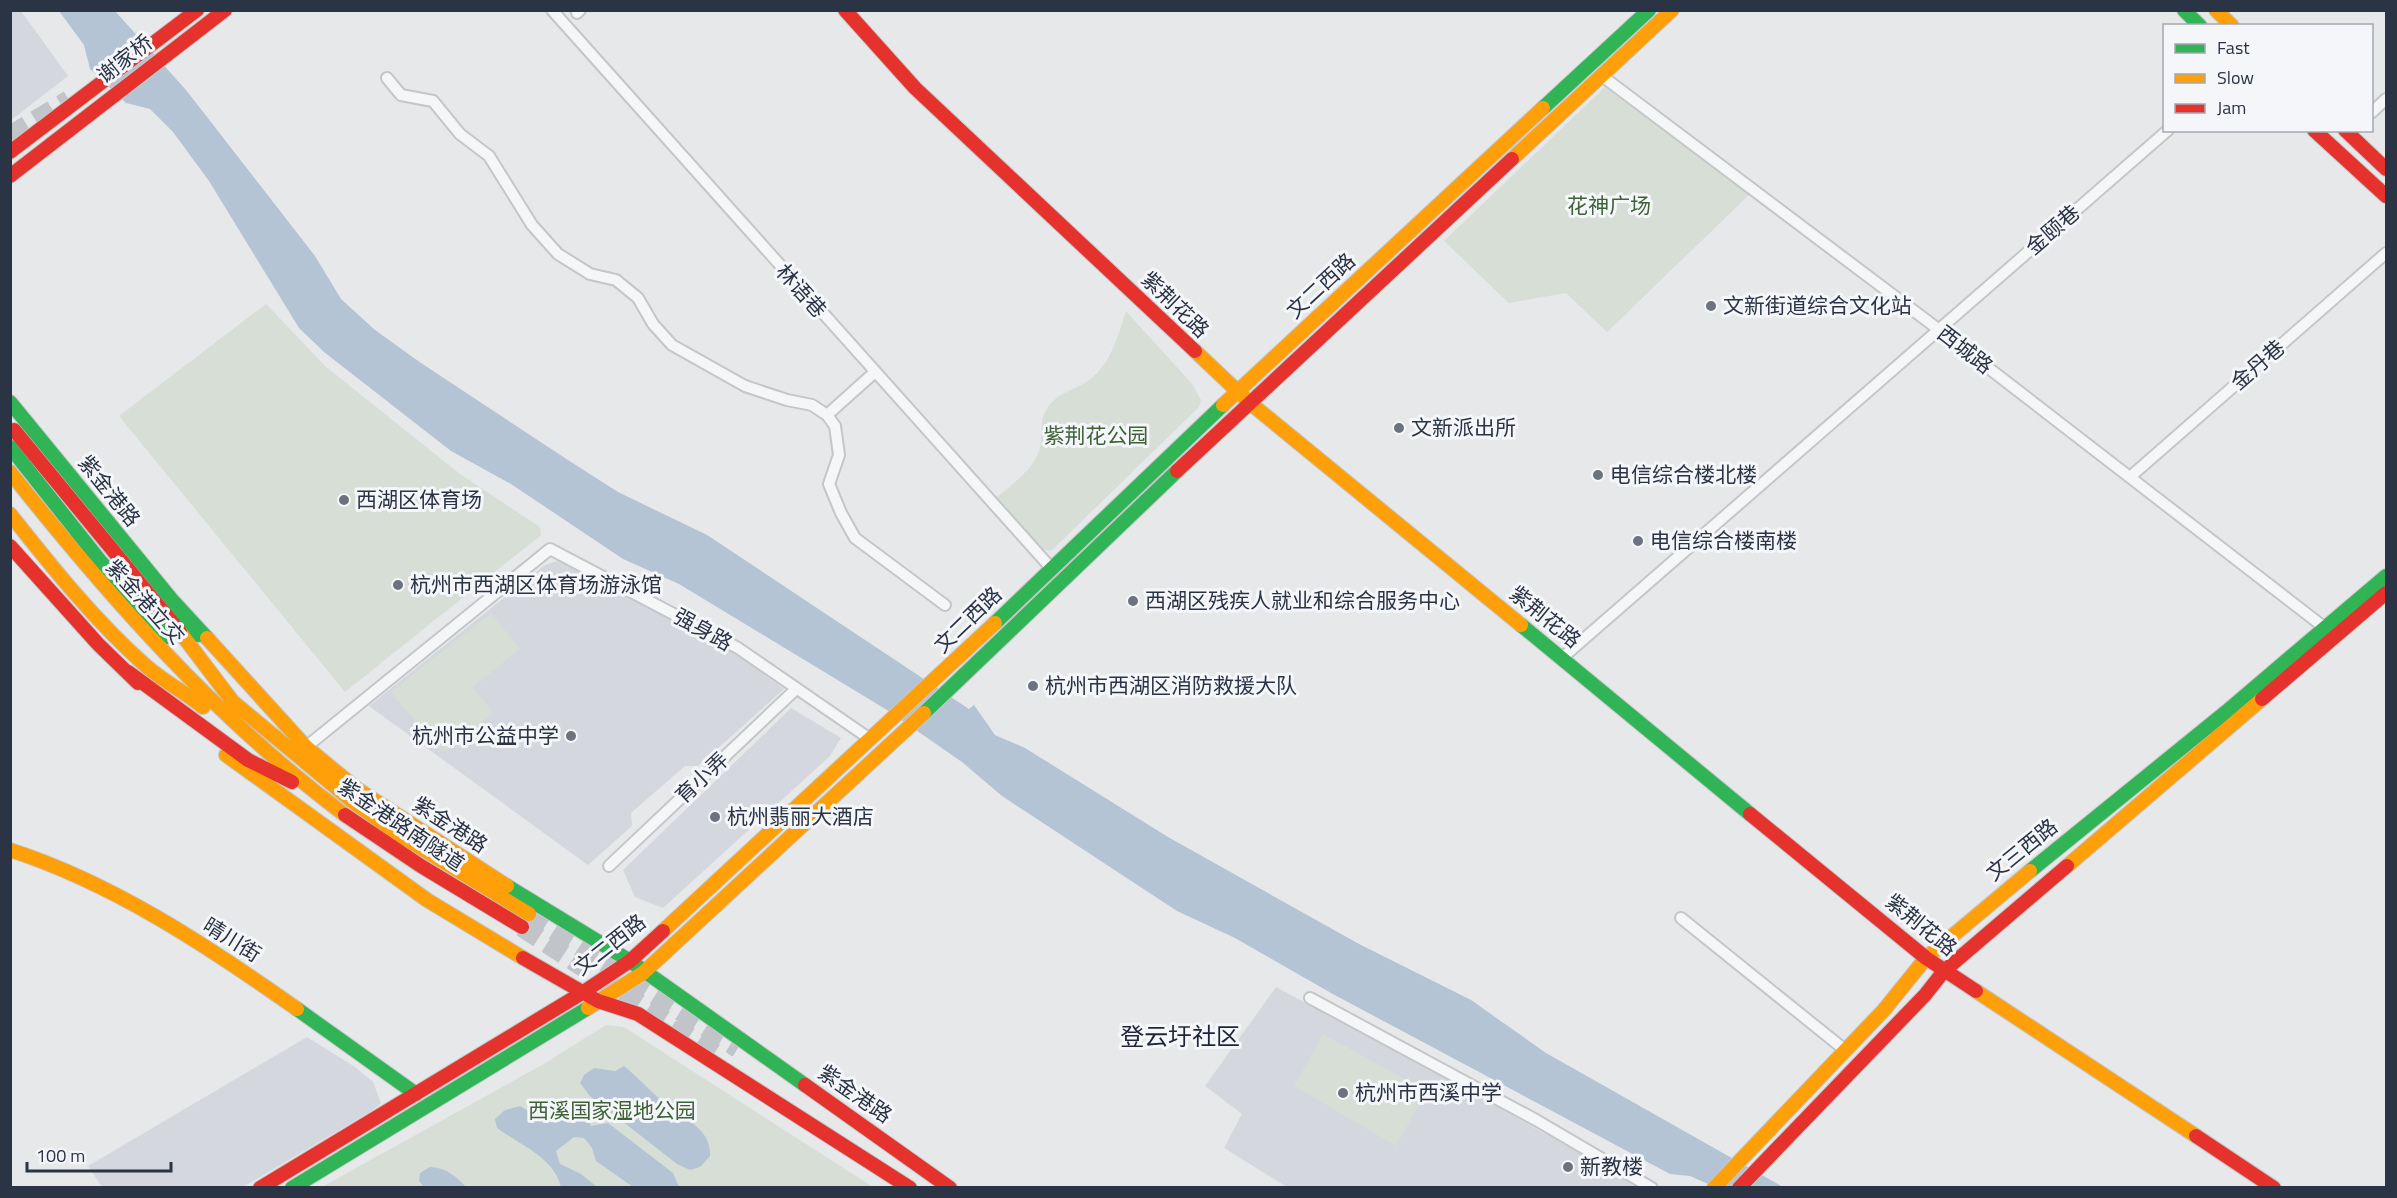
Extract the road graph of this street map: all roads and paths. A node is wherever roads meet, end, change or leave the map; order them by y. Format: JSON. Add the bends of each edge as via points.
{"nodes":[{"id":1,"x":197,"y":10,"type":"edge"},
{"id":2,"x":225,"y":10,"type":"edge"},
{"id":3,"x":552,"y":10,"type":"edge"},
{"id":4,"x":845,"y":10,"type":"edge"},
{"id":5,"x":1649,"y":10,"type":"edge"},
{"id":6,"x":1672,"y":10,"type":"edge"},
{"id":7,"x":2184,"y":10,"type":"edge"},
{"id":8,"x":2216,"y":10,"type":"edge"},
{"id":9,"x":2198,"y":24,"type":"edge"},
{"id":10,"x":2230,"y":24,"type":"edge"},
{"id":11,"x":1602,"y":76,"type":"junction"},
{"id":12,"x":387,"y":78,"type":"dead end"},
{"id":13,"x":2386,"y":99,"type":"edge"},
{"id":14,"x":2373,"y":111,"type":"edge"},
{"id":15,"x":2166,"y":132,"type":"edge"},
{"id":16,"x":2316,"y":132,"type":"edge"},
{"id":17,"x":2348,"y":132,"type":"edge"},
{"id":18,"x":10,"y":152,"type":"edge"},
{"id":19,"x":2386,"y":169,"type":"edge"},
{"id":20,"x":10,"y":176,"type":"edge"},
{"id":21,"x":2386,"y":196,"type":"edge"},
{"id":22,"x":2386,"y":253,"type":"edge"},
{"id":23,"x":1938,"y":329,"type":"junction"},
{"id":24,"x":874,"y":372,"type":"junction"},
{"id":25,"x":1236,"y":392,"type":"junction"},
{"id":26,"x":10,"y":402,"type":"edge"},
{"id":27,"x":1250,"y":403,"type":"junction"},
{"id":28,"x":827,"y":415,"type":"junction"},
{"id":29,"x":14,"y":430,"type":"dead end"},
{"id":30,"x":10,"y":447,"type":"edge"},
{"id":31,"x":10,"y":472,"type":"edge"},
{"id":32,"x":2130,"y":477,"type":"junction"},
{"id":33,"x":10,"y":494,"type":"edge"},
{"id":34,"x":10,"y":513,"type":"edge"},
{"id":35,"x":10,"y":546,"type":"edge"},
{"id":36,"x":1051,"y":568,"type":"junction"},
{"id":37,"x":2386,"y":576,"type":"edge"},
{"id":38,"x":2386,"y":593,"type":"edge"},
{"id":39,"x":172,"y":600,"type":"junction"},
{"id":40,"x":945,"y":605,"type":"dead end"},
{"id":41,"x":2325,"y":628,"type":"junction"},
{"id":42,"x":116,"y":630,"type":"junction"},
{"id":43,"x":1562,"y":658,"type":"junction"},
{"id":44,"x":128,"y":672,"type":"junction"},
{"id":45,"x":795,"y":690,"type":"junction"},
{"id":46,"x":233,"y":702,"type":"junction"},
{"id":47,"x":870,"y":739,"type":"junction"},
{"id":48,"x":277,"y":741,"type":"junction"},
{"id":49,"x":262,"y":747,"type":"junction"},
{"id":50,"x":306,"y":747,"type":"junction"},
{"id":51,"x":324,"y":799,"type":"junction"},
{"id":52,"x":10,"y":850,"type":"edge"},
{"id":53,"x":609,"y":866,"type":"dead end"},
{"id":54,"x":529,"y":914,"type":"tunnel mouth"},
{"id":55,"x":1681,"y":918,"type":"dead end"},
{"id":56,"x":522,"y":927,"type":"tunnel mouth"},
{"id":57,"x":1926,"y":958,"type":"junction"},
{"id":58,"x":630,"y":961,"type":"junction"},
{"id":59,"x":1944,"y":971,"type":"junction"},
{"id":60,"x":643,"y":973,"type":"junction"},
{"id":61,"x":582,"y":993,"type":"junction"},
{"id":62,"x":1310,"y":998,"type":"dead end"},
{"id":63,"x":598,"y":1001,"type":"junction"},
{"id":64,"x":1845,"y":1050,"type":"junction"},
{"id":65,"x":416,"y":1094,"type":"junction"},
{"id":66,"x":260,"y":1188,"type":"edge"},
{"id":67,"x":292,"y":1188,"type":"edge"},
{"id":68,"x":910,"y":1188,"type":"edge"},
{"id":69,"x":950,"y":1188,"type":"edge"},
{"id":70,"x":1652,"y":1188,"type":"edge"},
{"id":71,"x":1714,"y":1188,"type":"edge"},
{"id":72,"x":1739,"y":1188,"type":"edge"},
{"id":73,"x":2274,"y":1188,"type":"edge"}],
"edges":[{"from":1,"to":18,"type":"main road","name":"谢家桥"},
{"from":2,"to":20,"type":"main road","name":"谢家桥"},
{"from":3,"to":24,"type":"street","name":"林语巷"},
{"from":4,"to":25,"type":"main road","name":"紫荆花路","via":[[915,88]]},
{"from":5,"to":25,"type":"main road","name":"文二西路"},
{"from":6,"to":11,"type":"main road","name":"文二西路"},
{"from":7,"to":9,"type":"main road"},
{"from":8,"to":10,"type":"main road"},
{"from":11,"to":23,"type":"street","name":"西城路"},
{"from":11,"to":27,"type":"main road","name":"文二西路"},
{"from":12,"to":28,"type":"street","via":[[401,95],[433,101],[460,134],[489,156],[532,225],[558,254],[590,274],[616,280],[638,298],[652,324],[672,345],[745,386],[812,405]]},
{"from":13,"to":14,"type":"street"},
{"from":15,"to":23,"type":"street","name":"金颐巷"},
{"from":16,"to":21,"type":"main road"},
{"from":17,"to":19,"type":"main road"},
{"from":22,"to":32,"type":"street","name":"金丹巷"},
{"from":23,"to":32,"type":"street","name":"西城路"},
{"from":23,"to":43,"type":"street","name":"金颐巷"},
{"from":24,"to":28,"type":"street"},
{"from":24,"to":36,"type":"street","name":"林语巷"},
{"from":25,"to":27,"type":"main road","name":"紫荆花路"},
{"from":25,"to":36,"type":"main road","name":"文二西路"},
{"from":26,"to":39,"type":"main road","name":"紫金港路"},
{"from":27,"to":43,"type":"main road","name":"紫荆花路"},
{"from":27,"to":60,"type":"main road","name":"文二西路"},
{"from":28,"to":40,"type":"street","via":[[835,426],[839,455],[830,484],[855,538]]},
{"from":29,"to":46,"type":"main road","via":[[203,659]]},
{"from":30,"to":46,"type":"main road","name":"紫金港立交","via":[[157,626]]},
{"from":31,"to":49,"type":"main road","name":"紫金港立交","via":[[136,626]]},
{"from":32,"to":41,"type":"street","name":"西城路"},
{"from":33,"to":42,"type":"main road"},
{"from":34,"to":42,"type":"main road","via":[[89,610]]},
{"from":35,"to":44,"type":"main road"},
{"from":36,"to":47,"type":"main road","name":"文二西路"},
{"from":37,"to":41,"type":"main road","name":"文三西路"},
{"from":38,"to":59,"type":"main road","name":"文三西路"},
{"from":39,"to":48,"type":"main road"},
{"from":39,"to":50,"type":"main road","name":"紫金港路"},
{"from":41,"to":57,"type":"main road","name":"文三西路"},
{"from":42,"to":49,"type":"main road","via":[[150,670],[199,702],[223,724]]},
{"from":43,"to":57,"type":"main road","name":"紫荆花路"},
{"from":44,"to":51,"type":"main road","via":[[248,760]]},
{"from":44,"to":61,"type":"main road","via":[[149,695],[199,736],[428,900]]},
{"from":45,"to":47,"type":"street","name":"强身路"},
{"from":45,"to":50,"type":"street","name":"强身路","via":[[738,648],[550,549]]},
{"from":45,"to":53,"type":"street","name":"育小弄"},
{"from":46,"to":48,"type":"main road"},
{"from":47,"to":58,"type":"main road","name":"文二西路"},
{"from":48,"to":54,"type":"main road","name":"紫金港路南隧道","via":[[401,836]]},
{"from":49,"to":51,"type":"main road","name":"紫金港路南隧道"},
{"from":50,"to":58,"type":"main road","name":"紫金港路","via":[[357,789],[418,830]]},
{"from":51,"to":56,"type":"main road","name":"紫金港路南隧道","via":[[403,855]]},
{"from":52,"to":65,"type":"main road","name":"晴川街","via":[[32,856],[114,895],[203,946],[316,1020]]},
{"from":55,"to":64,"type":"street"},
{"from":57,"to":59,"type":"main road","name":"紫荆花路"},
{"from":57,"to":64,"type":"main road","name":"文三西路"},
{"from":58,"to":60,"type":"main road","name":"紫金港路"},
{"from":58,"to":61,"type":"main road","name":"文二西路"},
{"from":59,"to":72,"type":"main road","name":"文三西路"},
{"from":59,"to":73,"type":"main road","name":"紫荆花路"},
{"from":60,"to":63,"type":"main road","name":"文二西路"},
{"from":60,"to":69,"type":"main road","name":"紫金港路"},
{"from":61,"to":63,"type":"main road"},
{"from":61,"to":65,"type":"main road","name":"文二西路"},
{"from":62,"to":70,"type":"street","via":[[1536,1120]]},
{"from":63,"to":67,"type":"main road","name":"文二西路"},
{"from":63,"to":68,"type":"main road","via":[[638,1014]]},
{"from":64,"to":71,"type":"main road","name":"文三西路"},
{"from":65,"to":66,"type":"main road","name":"文二西路"}]}
